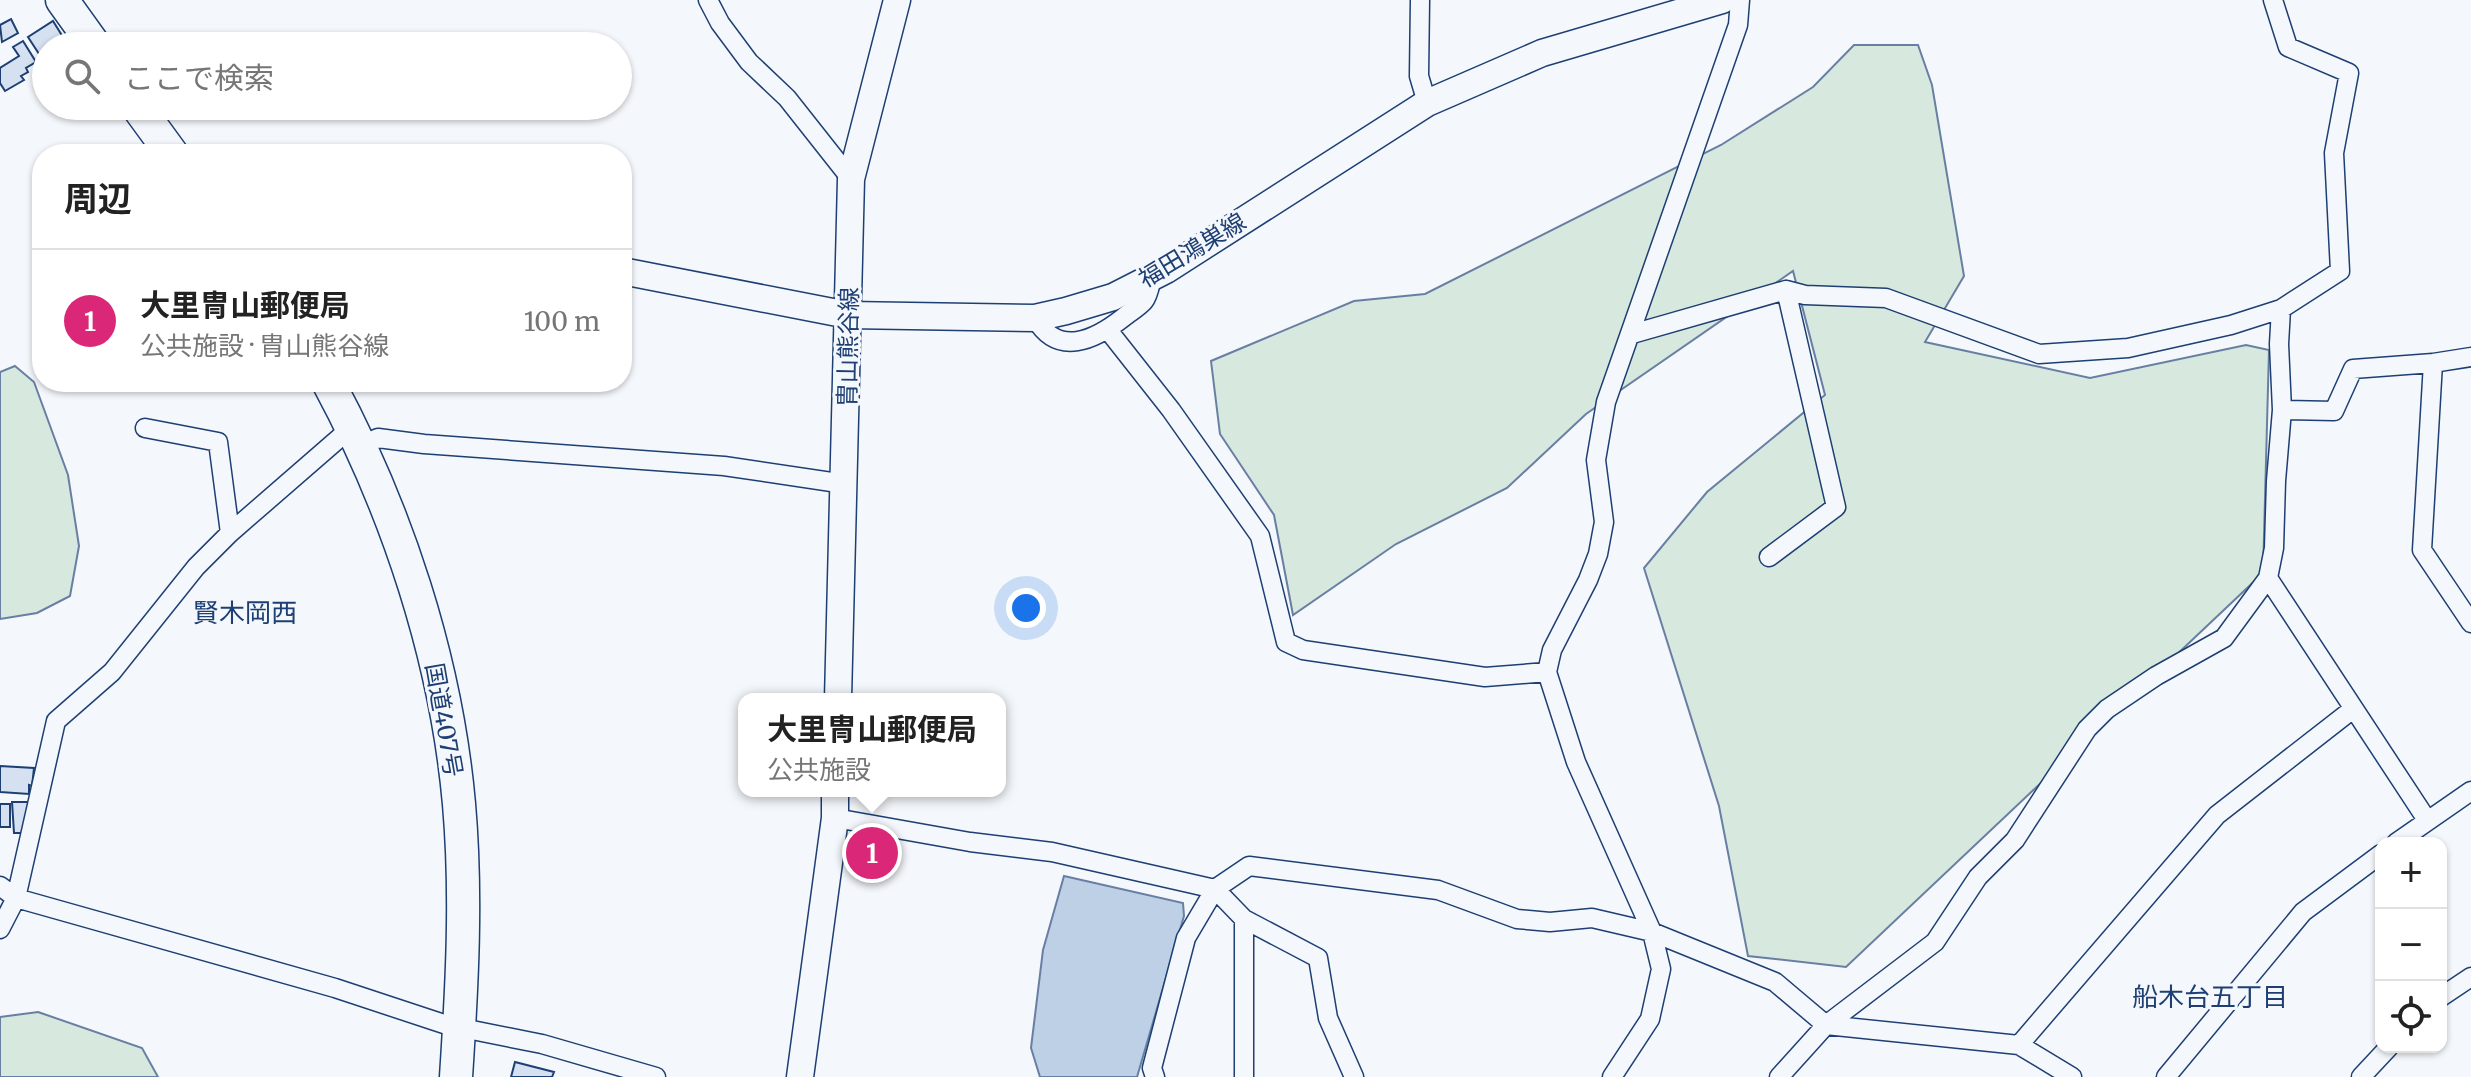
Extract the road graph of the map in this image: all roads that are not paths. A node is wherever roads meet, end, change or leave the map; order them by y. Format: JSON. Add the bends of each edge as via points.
{"nodes":[{"id":1,"x":62,"y":0,"type":"edge"},
{"id":2,"x":708,"y":0,"type":"edge"},
{"id":3,"x":897,"y":0,"type":"edge"},
{"id":4,"x":1420,"y":0,"type":"edge"},
{"id":5,"x":1722,"y":0,"type":"edge"},
{"id":6,"x":1740,"y":0,"type":"edge"},
{"id":7,"x":2273,"y":0,"type":"edge"},
{"id":8,"x":85,"y":32,"type":"edge"},
{"id":9,"x":1427,"y":103,"type":"junction"},
{"id":10,"x":147,"y":120,"type":"edge"},
{"id":11,"x":165,"y":144,"type":"edge"},
{"id":12,"x":851,"y":179,"type":"junction"},
{"id":13,"x":632,"y":273,"type":"edge"},
{"id":14,"x":1152,"y":277,"type":"junction"},
{"id":15,"x":1786,"y":290,"type":"junction"},
{"id":16,"x":2281,"y":309,"type":"junction"},
{"id":17,"x":848,"y":315,"type":"junction"},
{"id":18,"x":1035,"y":318,"type":"junction"},
{"id":19,"x":1108,"y":330,"type":"junction"},
{"id":20,"x":1632,"y":334,"type":"junction"},
{"id":21,"x":2471,"y":357,"type":"edge"},
{"id":22,"x":2433,"y":363,"type":"junction"},
{"id":23,"x":333,"y":392,"type":"edge"},
{"id":24,"x":2282,"y":410,"type":"junction"},
{"id":25,"x":145,"y":428,"type":"dead end"},
{"id":26,"x":356,"y":436,"type":"junction"},
{"id":27,"x":845,"y":484,"type":"junction"},
{"id":28,"x":230,"y":533,"type":"junction"},
{"id":29,"x":1769,"y":557,"type":"dead end"},
{"id":30,"x":2268,"y":578,"type":"junction"},
{"id":31,"x":2471,"y":623,"type":"edge"},
{"id":32,"x":1547,"y":672,"type":"junction"},
{"id":33,"x":838,"y":693,"type":"edge"},
{"id":34,"x":2353,"y":709,"type":"junction"},
{"id":35,"x":2471,"y":791,"type":"edge"},
{"id":36,"x":835,"y":797,"type":"edge"},
{"id":37,"x":835,"y":818,"type":"junction"},
{"id":38,"x":2427,"y":820,"type":"junction"},
{"id":39,"x":2404,"y":837,"type":"edge"},
{"id":40,"x":2375,"y":858,"type":"edge"},
{"id":41,"x":0,"y":886,"type":"edge"},
{"id":42,"x":1215,"y":889,"type":"junction"},
{"id":43,"x":16,"y":898,"type":"junction"},
{"id":44,"x":1244,"y":919,"type":"junction"},
{"id":45,"x":0,"y":929,"type":"edge"},
{"id":46,"x":1652,"y":932,"type":"junction"},
{"id":47,"x":2471,"y":977,"type":"edge"},
{"id":48,"x":2447,"y":993,"type":"edge"},
{"id":49,"x":1826,"y":1025,"type":"junction"},
{"id":50,"x":459,"y":1027,"type":"junction"},
{"id":51,"x":2019,"y":1045,"type":"junction"},
{"id":52,"x":2383,"y":1053,"type":"edge"},
{"id":53,"x":456,"y":1077,"type":"edge"},
{"id":54,"x":656,"y":1077,"type":"edge"},
{"id":55,"x":800,"y":1077,"type":"edge"},
{"id":56,"x":1155,"y":1077,"type":"edge"},
{"id":57,"x":1244,"y":1077,"type":"edge"},
{"id":58,"x":1354,"y":1077,"type":"edge"},
{"id":59,"x":1612,"y":1077,"type":"edge"},
{"id":60,"x":1779,"y":1077,"type":"edge"},
{"id":61,"x":2072,"y":1077,"type":"edge"},
{"id":62,"x":2166,"y":1077,"type":"edge"},
{"id":63,"x":2361,"y":1077,"type":"edge"}],
"edges":[{"from":1,"to":8,"type":"highway"},
{"from":2,"to":12,"type":"street","via":[[749,62],[787,98]]},
{"from":3,"to":12,"type":"main road","name":"胄山熊谷線"},
{"from":4,"to":9,"type":"street","via":[[1419,76]]},
{"from":5,"to":9,"type":"main road","name":"福田鴻巣線","via":[[1542,53]]},
{"from":6,"to":20,"type":"street","via":[[1738,25]]},
{"from":7,"to":16,"type":"street","via":[[2288,47],[2349,73],[2334,153],[2340,271]]},
{"from":9,"to":14,"type":"main road","name":"福田鴻巣線"},
{"from":10,"to":11,"type":"highway"},
{"from":12,"to":17,"type":"main road","name":"胄山熊谷線"},
{"from":13,"to":17,"type":"main road","name":"福田鴻巣線"},
{"from":14,"to":18,"type":"main road","name":"福田鴻巣線","via":[[1113,297]]},
{"from":14,"to":19,"type":"street","via":[[1144,301]]},
{"from":15,"to":16,"type":"street","via":[[1886,298],[2039,354],[2128,348]]},
{"from":15,"to":20,"type":"street"},
{"from":15,"to":29,"type":"street","via":[[1836,507]]},
{"from":16,"to":24,"type":"street"},
{"from":17,"to":18,"type":"main road","name":"福田鴻巣線"},
{"from":17,"to":27,"type":"main road","name":"胄山熊谷線"},
{"from":18,"to":19,"type":"street","via":[[1043,333],[1059,341],[1086,341]]},
{"from":19,"to":32,"type":"street","via":[[1260,536],[1286,642],[1303,650],[1442,673],[1485,677]]},
{"from":20,"to":32,"type":"street","via":[[1606,402],[1596,460],[1604,522],[1598,554],[1552,650]]},
{"from":21,"to":22,"type":"street"},
{"from":22,"to":24,"type":"street","via":[[2353,369],[2334,411]]},
{"from":22,"to":31,"type":"street","via":[[2422,550]]},
{"from":23,"to":26,"type":"highway","name":"国道407号"},
{"from":24,"to":30,"type":"street"},
{"from":25,"to":28,"type":"street","via":[[218,442]]},
{"from":26,"to":27,"type":"street","via":[[724,466]]},
{"from":26,"to":28,"type":"street"},
{"from":26,"to":50,"type":"highway","name":"国道407号","via":[[426,626],[450,744],[463,883]]},
{"from":27,"to":33,"type":"main road","name":"胄山熊谷線"},
{"from":28,"to":43,"type":"street","via":[[112,672],[56,721]]},
{"from":30,"to":34,"type":"street"},
{"from":30,"to":49,"type":"street","via":[[2224,638],[2156,676],[2087,729],[2015,840],[1978,877],[1935,942]]},
{"from":32,"to":46,"type":"street","via":[[1576,762]]},
{"from":34,"to":38,"type":"street"},
{"from":34,"to":51,"type":"street","via":[[2217,815]]},
{"from":35,"to":38,"type":"street"},
{"from":36,"to":37,"type":"main road"},
{"from":37,"to":42,"type":"street","via":[[1052,852]]},
{"from":37,"to":55,"type":"main road"},
{"from":38,"to":39,"type":"street"},
{"from":40,"to":62,"type":"street","via":[[2303,912]]},
{"from":41,"to":43,"type":"street"},
{"from":42,"to":44,"type":"street"},
{"from":42,"to":46,"type":"street","via":[[1249,866],[1438,890],[1517,919],[1592,918]]},
{"from":42,"to":56,"type":"street","via":[[1186,938],[1152,1068]]},
{"from":43,"to":45,"type":"street"},
{"from":43,"to":50,"type":"street"},
{"from":44,"to":57,"type":"street"},
{"from":44,"to":58,"type":"street","via":[[1318,958],[1328,1018]]},
{"from":46,"to":49,"type":"street","via":[[1775,982]]},
{"from":46,"to":59,"type":"street","via":[[1661,969],[1650,1019]]},
{"from":47,"to":48,"type":"street"},
{"from":49,"to":51,"type":"street"},
{"from":49,"to":60,"type":"street"},
{"from":50,"to":53,"type":"highway","name":"国道407号"},
{"from":50,"to":54,"type":"street"},
{"from":51,"to":61,"type":"street"},
{"from":52,"to":63,"type":"street"}]}
